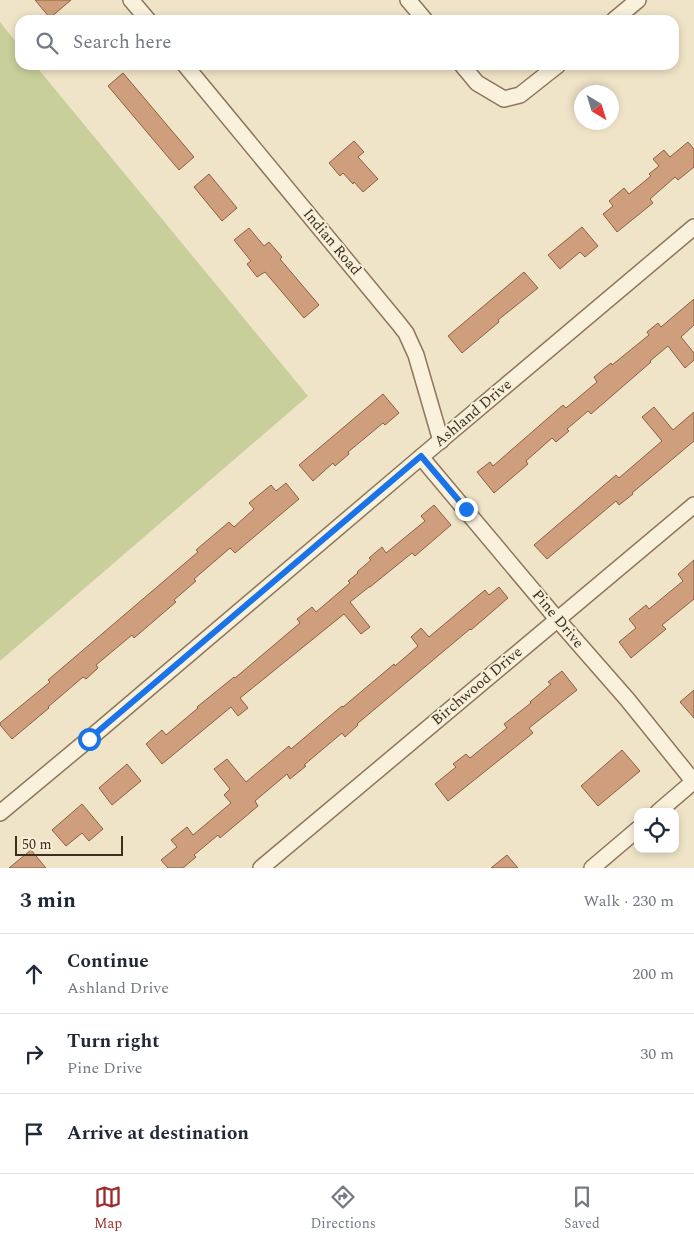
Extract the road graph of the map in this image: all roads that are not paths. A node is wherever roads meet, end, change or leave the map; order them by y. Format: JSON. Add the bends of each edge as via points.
{"nodes":[{"id":1,"x":131,"y":0,"type":"edge"},
{"id":2,"x":408,"y":0,"type":"edge"},
{"id":3,"x":638,"y":0,"type":"edge"},
{"id":4,"x":144,"y":15,"type":"edge"},
{"id":5,"x":421,"y":15,"type":"edge"},
{"id":6,"x":620,"y":15,"type":"edge"},
{"id":7,"x":189,"y":70,"type":"edge"},
{"id":8,"x":466,"y":70,"type":"edge"},
{"id":9,"x":552,"y":70,"type":"edge"},
{"id":10,"x":694,"y":227,"type":"edge"},
{"id":11,"x":441,"y":441,"type":"junction"},
{"id":12,"x":421,"y":456,"type":"junction"},
{"id":13,"x":694,"y":505,"type":"edge"},
{"id":14,"x":557,"y":619,"type":"junction"},
{"id":15,"x":694,"y":782,"type":"edge"},
{"id":16,"x":663,"y":808,"type":"edge"},
{"id":17,"x":0,"y":813,"type":"edge"},
{"id":18,"x":634,"y":832,"type":"edge"},
{"id":19,"x":261,"y":868,"type":"edge"},
{"id":20,"x":592,"y":868,"type":"edge"}],
"edges":[{"from":1,"to":4,"type":"street"},
{"from":2,"to":5,"type":"street"},
{"from":3,"to":6,"type":"street"},
{"from":7,"to":11,"type":"street","name":"Indian Road","via":[[400,324],[416,355]]},
{"from":8,"to":9,"type":"street","via":[[477,83],[504,99],[520,95]]},
{"from":10,"to":11,"type":"street","name":"Ashland Drive"},
{"from":11,"to":12,"type":"street","name":"Ashland Drive"},
{"from":12,"to":14,"type":"street","name":"Pine Drive"},
{"from":12,"to":17,"type":"street","name":"Ashland Drive"},
{"from":13,"to":14,"type":"street","name":"Birchwood Drive"},
{"from":14,"to":15,"type":"street","name":"Pine Drive"},
{"from":14,"to":19,"type":"street","name":"Birchwood Drive"},
{"from":15,"to":16,"type":"street"},
{"from":18,"to":20,"type":"street"}]}
